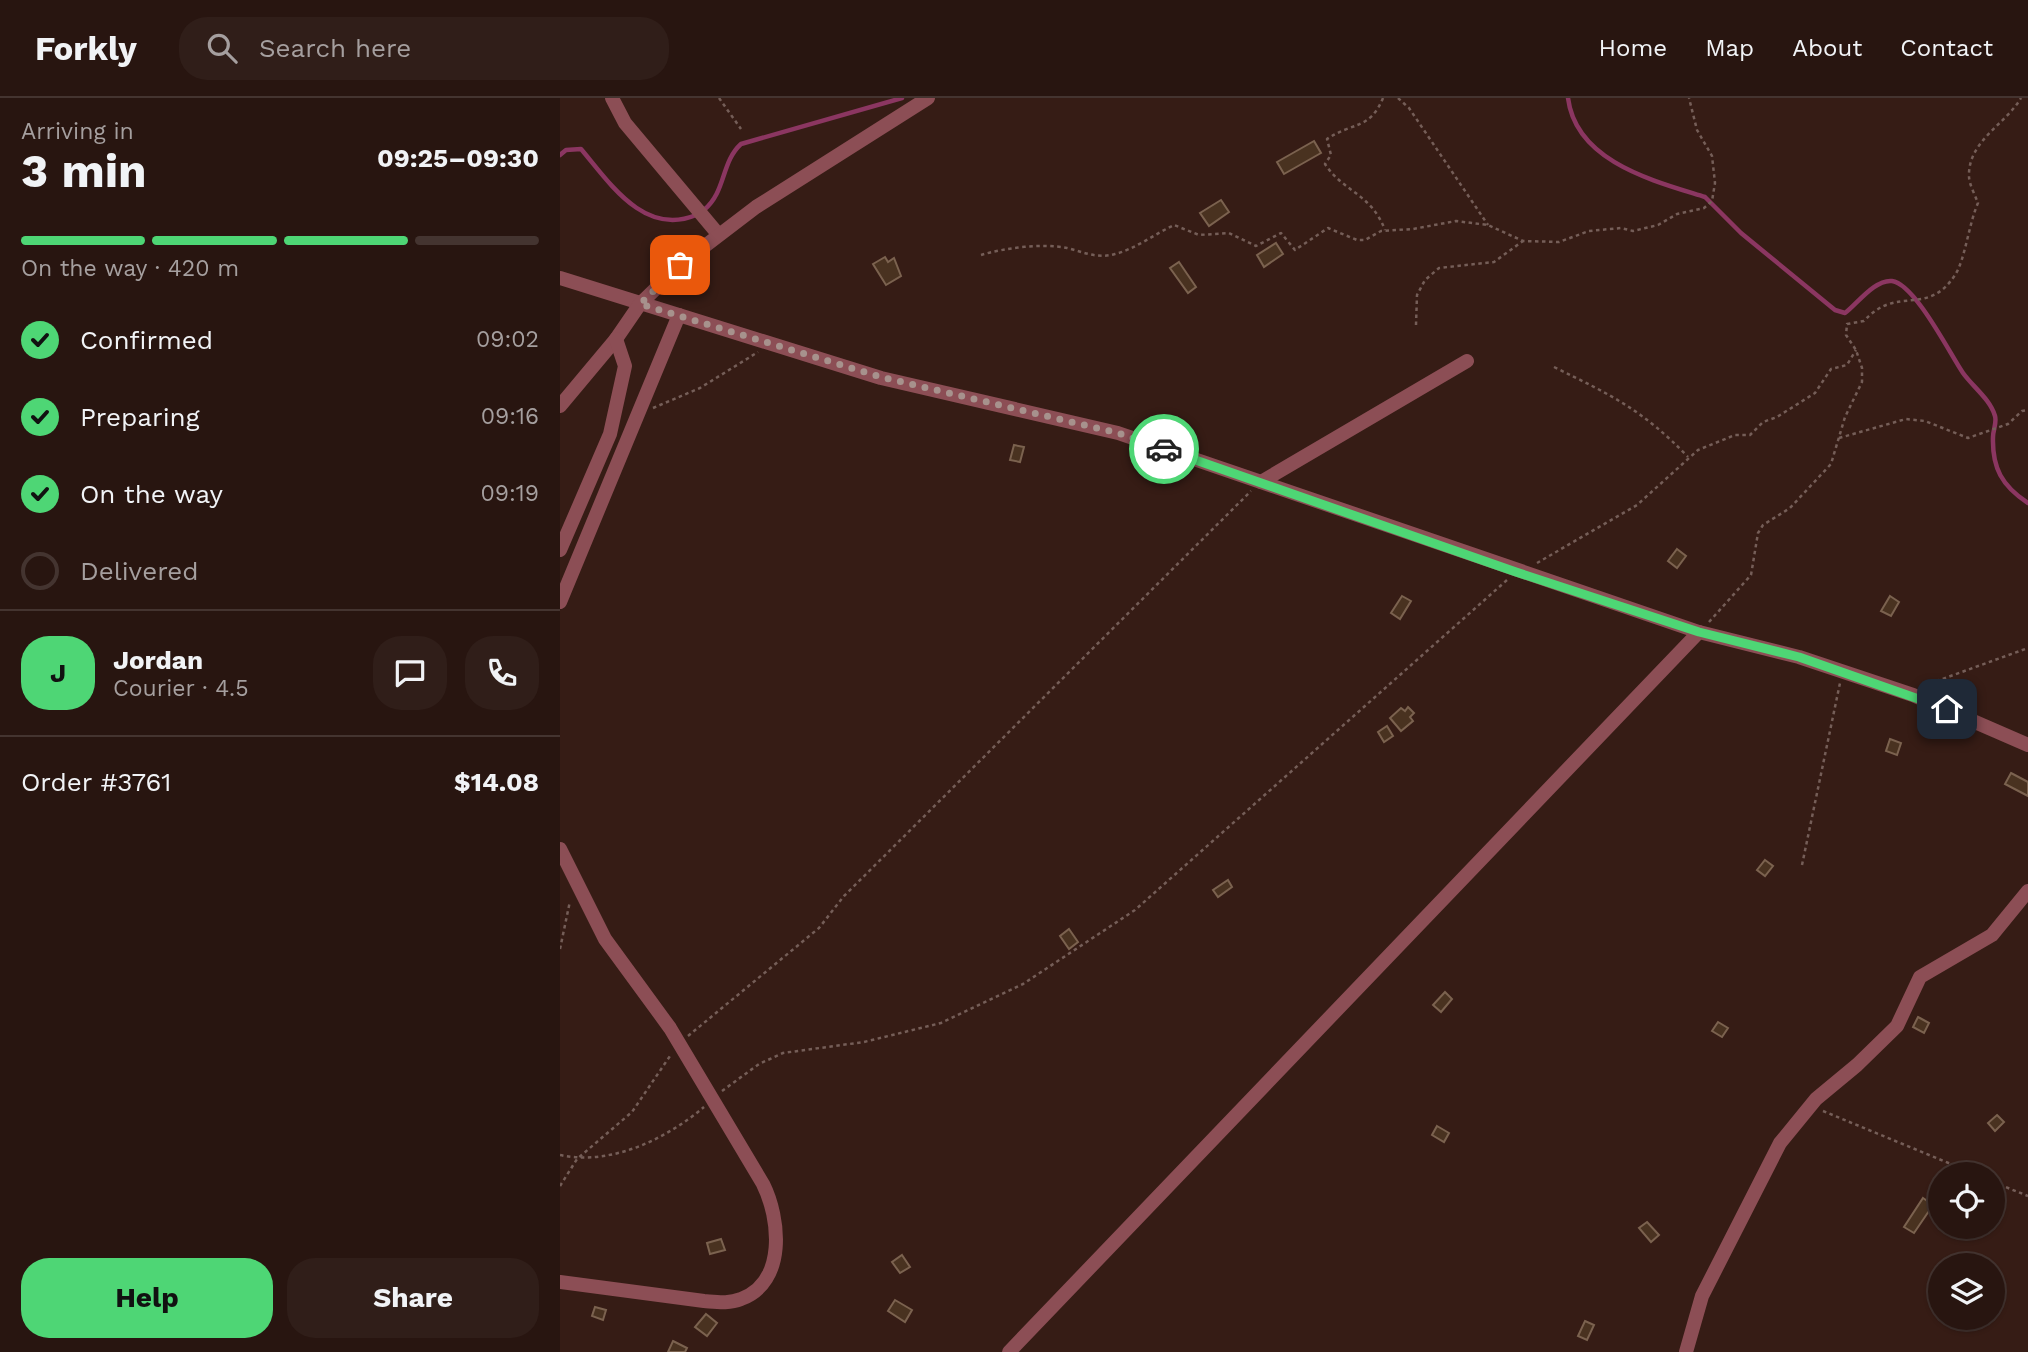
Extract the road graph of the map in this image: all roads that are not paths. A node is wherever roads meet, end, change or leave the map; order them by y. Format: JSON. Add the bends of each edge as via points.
{"nodes":[{"id":1,"x":612,"y":98,"type":"edge"},
{"id":2,"x":928,"y":98,"type":"edge"},
{"id":3,"x":719,"y":234,"type":"junction"},
{"id":4,"x":560,"y":278,"type":"edge"},
{"id":5,"x":640,"y":304,"type":"junction"},
{"id":6,"x":679,"y":315,"type":"junction"},
{"id":7,"x":616,"y":339,"type":"junction"},
{"id":8,"x":1467,"y":361,"type":"dead end"},
{"id":9,"x":560,"y":406,"type":"edge"},
{"id":10,"x":1261,"y":482,"type":"junction"},
{"id":11,"x":560,"y":550,"type":"edge"},
{"id":12,"x":560,"y":602,"type":"edge"},
{"id":13,"x":1699,"y":632,"type":"junction"},
{"id":14,"x":2028,"y":745,"type":"edge"},
{"id":15,"x":560,"y":849,"type":"edge"},
{"id":16,"x":2028,"y":891,"type":"edge"},
{"id":17,"x":560,"y":1282,"type":"edge"},
{"id":18,"x":1009,"y":1352,"type":"edge"},
{"id":19,"x":1686,"y":1352,"type":"edge"}],
"edges":[{"from":1,"to":3,"type":"street","via":[[625,123]]},
{"from":2,"to":3,"type":"street"},
{"from":3,"to":5,"type":"street"},
{"from":4,"to":5,"type":"street"},
{"from":5,"to":6,"type":"street"},
{"from":5,"to":7,"type":"street"},
{"from":6,"to":10,"type":"street","via":[[881,377],[1118,433]]},
{"from":6,"to":12,"type":"street"},
{"from":7,"to":9,"type":"street"},
{"from":7,"to":11,"type":"street","via":[[625,366],[610,434]]},
{"from":8,"to":10,"type":"street"},
{"from":10,"to":13,"type":"street"},
{"from":13,"to":14,"type":"street","via":[[1799,657],[1913,695]]},
{"from":13,"to":18,"type":"street"},
{"from":15,"to":17,"type":"street","via":[[605,939],[680,1043],[713,1098],[771,1201],[776,1223],[775,1256],[757,1289],[727,1303]]},
{"from":16,"to":19,"type":"street","via":[[1992,935],[1920,977],[1897,1026],[1810,1106],[1780,1143],[1702,1296]]}]}
